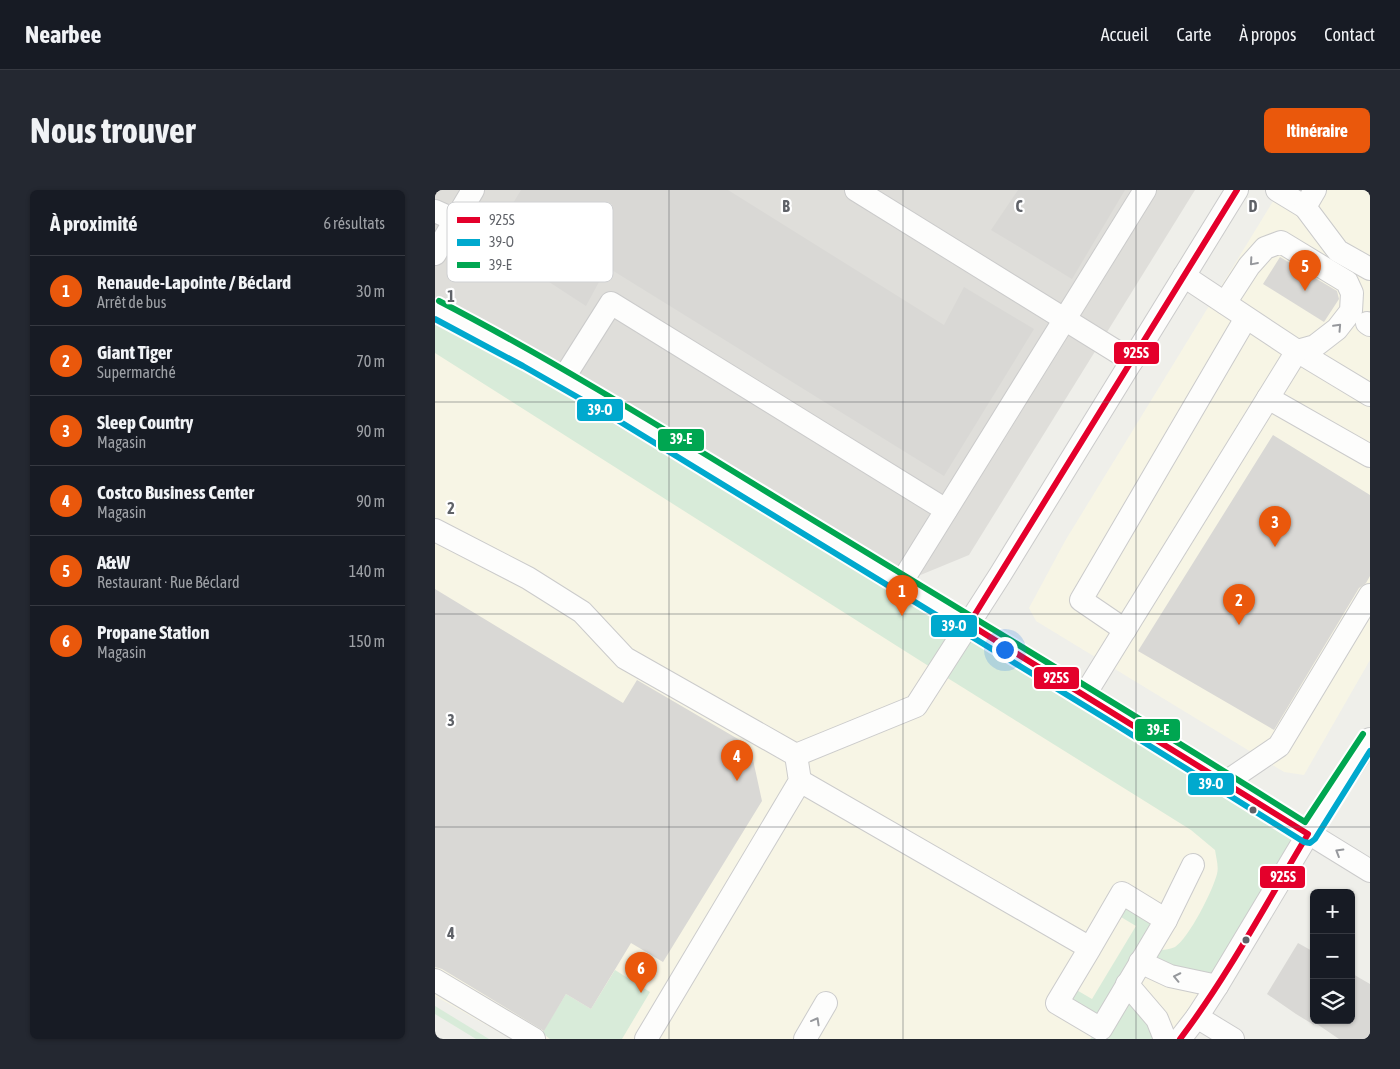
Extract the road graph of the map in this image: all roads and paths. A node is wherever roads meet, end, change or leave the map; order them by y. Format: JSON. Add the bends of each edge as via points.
{"nodes":[{"id":1,"x":473,"y":190,"type":"edge"},
{"id":2,"x":856,"y":190,"type":"edge"},
{"id":3,"x":1145,"y":190,"type":"edge"},
{"id":4,"x":1237,"y":190,"type":"edge"},
{"id":5,"x":1277,"y":190,"type":"edge"},
{"id":6,"x":1310,"y":198,"type":"edge"},
{"id":7,"x":460,"y":202,"type":"edge"},
{"id":8,"x":445,"y":216,"type":"edge"},
{"id":9,"x":435,"y":254,"type":"edge"},
{"id":10,"x":1370,"y":269,"type":"edge"},
{"id":11,"x":1184,"y":276,"type":"junction"},
{"id":12,"x":1225,"y":303,"type":"junction"},
{"id":13,"x":435,"y":309,"type":"edge"},
{"id":14,"x":1246,"y":318,"type":"junction"},
{"id":15,"x":1065,"y":320,"type":"junction"},
{"id":16,"x":1297,"y":351,"type":"junction"},
{"id":17,"x":1132,"y":361,"type":"junction"},
{"id":18,"x":563,"y":379,"type":"junction"},
{"id":19,"x":1370,"y":395,"type":"edge"},
{"id":20,"x":1268,"y":398,"type":"junction"},
{"id":21,"x":1370,"y":456,"type":"edge"},
{"id":22,"x":946,"y":510,"type":"junction"},
{"id":23,"x":435,"y":530,"type":"edge"},
{"id":24,"x":901,"y":583,"type":"junction"},
{"id":25,"x":1370,"y":596,"type":"edge"},
{"id":26,"x":969,"y":624,"type":"junction"},
{"id":27,"x":1125,"y":630,"type":"junction"},
{"id":28,"x":1085,"y":696,"type":"junction"},
{"id":29,"x":1368,"y":740,"type":"edge"},
{"id":30,"x":796,"y":755,"type":"junction"},
{"id":31,"x":801,"y":781,"type":"junction"},
{"id":32,"x":1226,"y":782,"type":"junction"},
{"id":33,"x":1308,"y":834,"type":"junction"},
{"id":34,"x":1193,"y":865,"type":"dead end"},
{"id":35,"x":1370,"y":871,"type":"edge"},
{"id":36,"x":1166,"y":920,"type":"junction"},
{"id":37,"x":1090,"y":948,"type":"junction"},
{"id":38,"x":1140,"y":962,"type":"junction"},
{"id":39,"x":435,"y":980,"type":"edge"},
{"id":40,"x":1127,"y":984,"type":"junction"},
{"id":41,"x":1217,"y":986,"type":"junction"},
{"id":42,"x":826,"y":1003,"type":"dead end"},
{"id":43,"x":1197,"y":1017,"type":"junction"},
{"id":44,"x":1095,"y":1034,"type":"edge"},
{"id":45,"x":534,"y":1039,"type":"edge"},
{"id":46,"x":646,"y":1039,"type":"edge"},
{"id":47,"x":805,"y":1039,"type":"edge"},
{"id":48,"x":1165,"y":1039,"type":"edge"},
{"id":49,"x":1180,"y":1039,"type":"edge"},
{"id":50,"x":1233,"y":1039,"type":"edge"}],
"edges":[{"from":1,"to":7,"type":"street"},
{"from":2,"to":15,"type":"street"},
{"from":3,"to":15,"type":"street"},
{"from":4,"to":11,"type":"street"},
{"from":5,"to":6,"type":"street"},
{"from":6,"to":10,"type":"street","via":[[1338,252]]},
{"from":8,"to":9,"type":"street"},
{"from":11,"to":12,"type":"street"},
{"from":11,"to":17,"type":"street"},
{"from":12,"to":14,"type":"street"},
{"from":16,"to":12,"type":"street","one_way":true,"via":[[1315,346],[1337,329],[1351,311],[1352,293],[1347,282],[1281,242],[1265,248]]},
{"from":13,"to":18,"type":"street"},
{"from":14,"to":16,"type":"street"},
{"from":14,"to":27,"type":"street","via":[[1081,600]]},
{"from":15,"to":17,"type":"street"},
{"from":15,"to":22,"type":"street"},
{"from":16,"to":19,"type":"street"},
{"from":16,"to":20,"type":"street"},
{"from":17,"to":26,"type":"street"},
{"from":18,"to":22,"type":"street","via":[[611,303]]},
{"from":18,"to":24,"type":"street"},
{"from":20,"to":21,"type":"street"},
{"from":20,"to":27,"type":"street"},
{"from":22,"to":24,"type":"street"},
{"from":23,"to":30,"type":"street","via":[[527,578],[582,612],[625,658]]},
{"from":24,"to":26,"type":"street"},
{"from":25,"to":32,"type":"street","via":[[1279,746]]},
{"from":26,"to":28,"type":"street"},
{"from":26,"to":30,"type":"street","via":[[916,706]]},
{"from":27,"to":28,"type":"street"},
{"from":28,"to":32,"type":"street"},
{"from":29,"to":33,"type":"street"},
{"from":30,"to":31,"type":"street"},
{"from":31,"to":37,"type":"street"},
{"from":31,"to":46,"type":"street"},
{"from":32,"to":33,"type":"street"},
{"from":35,"to":33,"type":"street","one_way":true},
{"from":33,"to":41,"type":"street"},
{"from":34,"to":36,"type":"street"},
{"from":36,"to":37,"type":"street","via":[[1122,893]]},
{"from":36,"to":38,"type":"street"},
{"from":37,"to":44,"type":"street","via":[[1057,1003]]},
{"from":38,"to":40,"type":"street"},
{"from":41,"to":38,"type":"street","one_way":true,"via":[[1170,976]]},
{"from":39,"to":45,"type":"street"},
{"from":40,"to":44,"type":"street"},
{"from":40,"to":48,"type":"street","via":[[1157,1019]]},
{"from":41,"to":43,"type":"street"},
{"from":47,"to":42,"type":"street","one_way":true},
{"from":43,"to":49,"type":"street"},
{"from":43,"to":50,"type":"street"}]}
